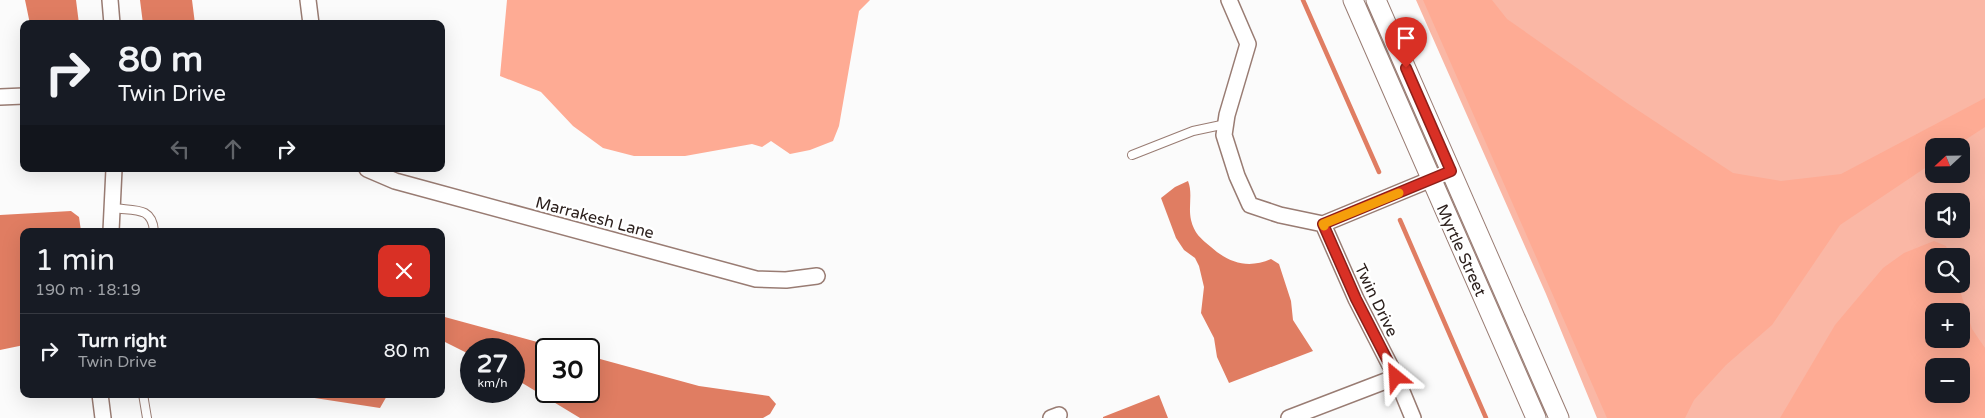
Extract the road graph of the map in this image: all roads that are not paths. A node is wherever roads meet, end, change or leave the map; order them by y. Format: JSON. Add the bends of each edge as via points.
{"nodes":[{"id":1,"x":110,"y":0,"type":"edge"},
{"id":2,"x":308,"y":0,"type":"edge"},
{"id":3,"x":1228,"y":0,"type":"edge"},
{"id":4,"x":1353,"y":0,"type":"edge"},
{"id":5,"x":1376,"y":0,"type":"edge"},
{"id":6,"x":112,"y":20,"type":"edge"},
{"id":7,"x":310,"y":20,"type":"edge"},
{"id":8,"x":20,"y":96,"type":"edge"},
{"id":9,"x":0,"y":97,"type":"edge"},
{"id":10,"x":1226,"y":124,"type":"junction"},
{"id":11,"x":1132,"y":155,"type":"dead end"},
{"id":12,"x":1451,"y":171,"type":"junction"},
{"id":13,"x":114,"y":172,"type":"edge"},
{"id":14,"x":374,"y":172,"type":"edge"},
{"id":15,"x":1432,"y":180,"type":"junction"},
{"id":16,"x":113,"y":208,"type":"junction"},
{"id":17,"x":1323,"y":224,"type":"junction"},
{"id":18,"x":111,"y":228,"type":"edge"},
{"id":19,"x":154,"y":228,"type":"edge"},
{"id":20,"x":817,"y":276,"type":"dead end"},
{"id":21,"x":1396,"y":377,"type":"junction"},
{"id":22,"x":100,"y":398,"type":"edge"},
{"id":23,"x":144,"y":398,"type":"edge"},
{"id":24,"x":103,"y":418,"type":"edge"},
{"id":25,"x":147,"y":418,"type":"edge"},
{"id":26,"x":1289,"y":418,"type":"edge"},
{"id":27,"x":1413,"y":418,"type":"edge"},
{"id":28,"x":1536,"y":418,"type":"edge"},
{"id":29,"x":1559,"y":418,"type":"edge"}],
"edges":[{"from":1,"to":6,"type":"street"},
{"from":2,"to":7,"type":"street"},
{"from":3,"to":10,"type":"street","via":[[1248,44]]},
{"from":4,"to":15,"type":"street","name":"Myrtle Street"},
{"from":5,"to":12,"type":"street","name":"Myrtle Street"},
{"from":8,"to":9,"type":"street"},
{"from":10,"to":11,"type":"lane","via":[[1193,130]]},
{"from":10,"to":17,"type":"street","via":[[1224,135],[1250,205]]},
{"from":12,"to":15,"type":"street"},
{"from":12,"to":29,"type":"street","name":"Myrtle Street"},
{"from":13,"to":16,"type":"street"},
{"from":14,"to":20,"type":"street","name":"Marrakesh Lane","via":[[396,181],[756,279]]},
{"from":15,"to":17,"type":"street"},
{"from":15,"to":28,"type":"street","name":"Myrtle Street"},
{"from":16,"to":18,"type":"street"},
{"from":16,"to":19,"type":"lane","via":[[146,213],[153,220]]},
{"from":17,"to":21,"type":"street","name":"Twin Drive","via":[[1356,299]]},
{"from":21,"to":26,"type":"street"},
{"from":21,"to":27,"type":"street","name":"Twin Drive"},
{"from":22,"to":24,"type":"street"},
{"from":23,"to":25,"type":"lane"}]}
